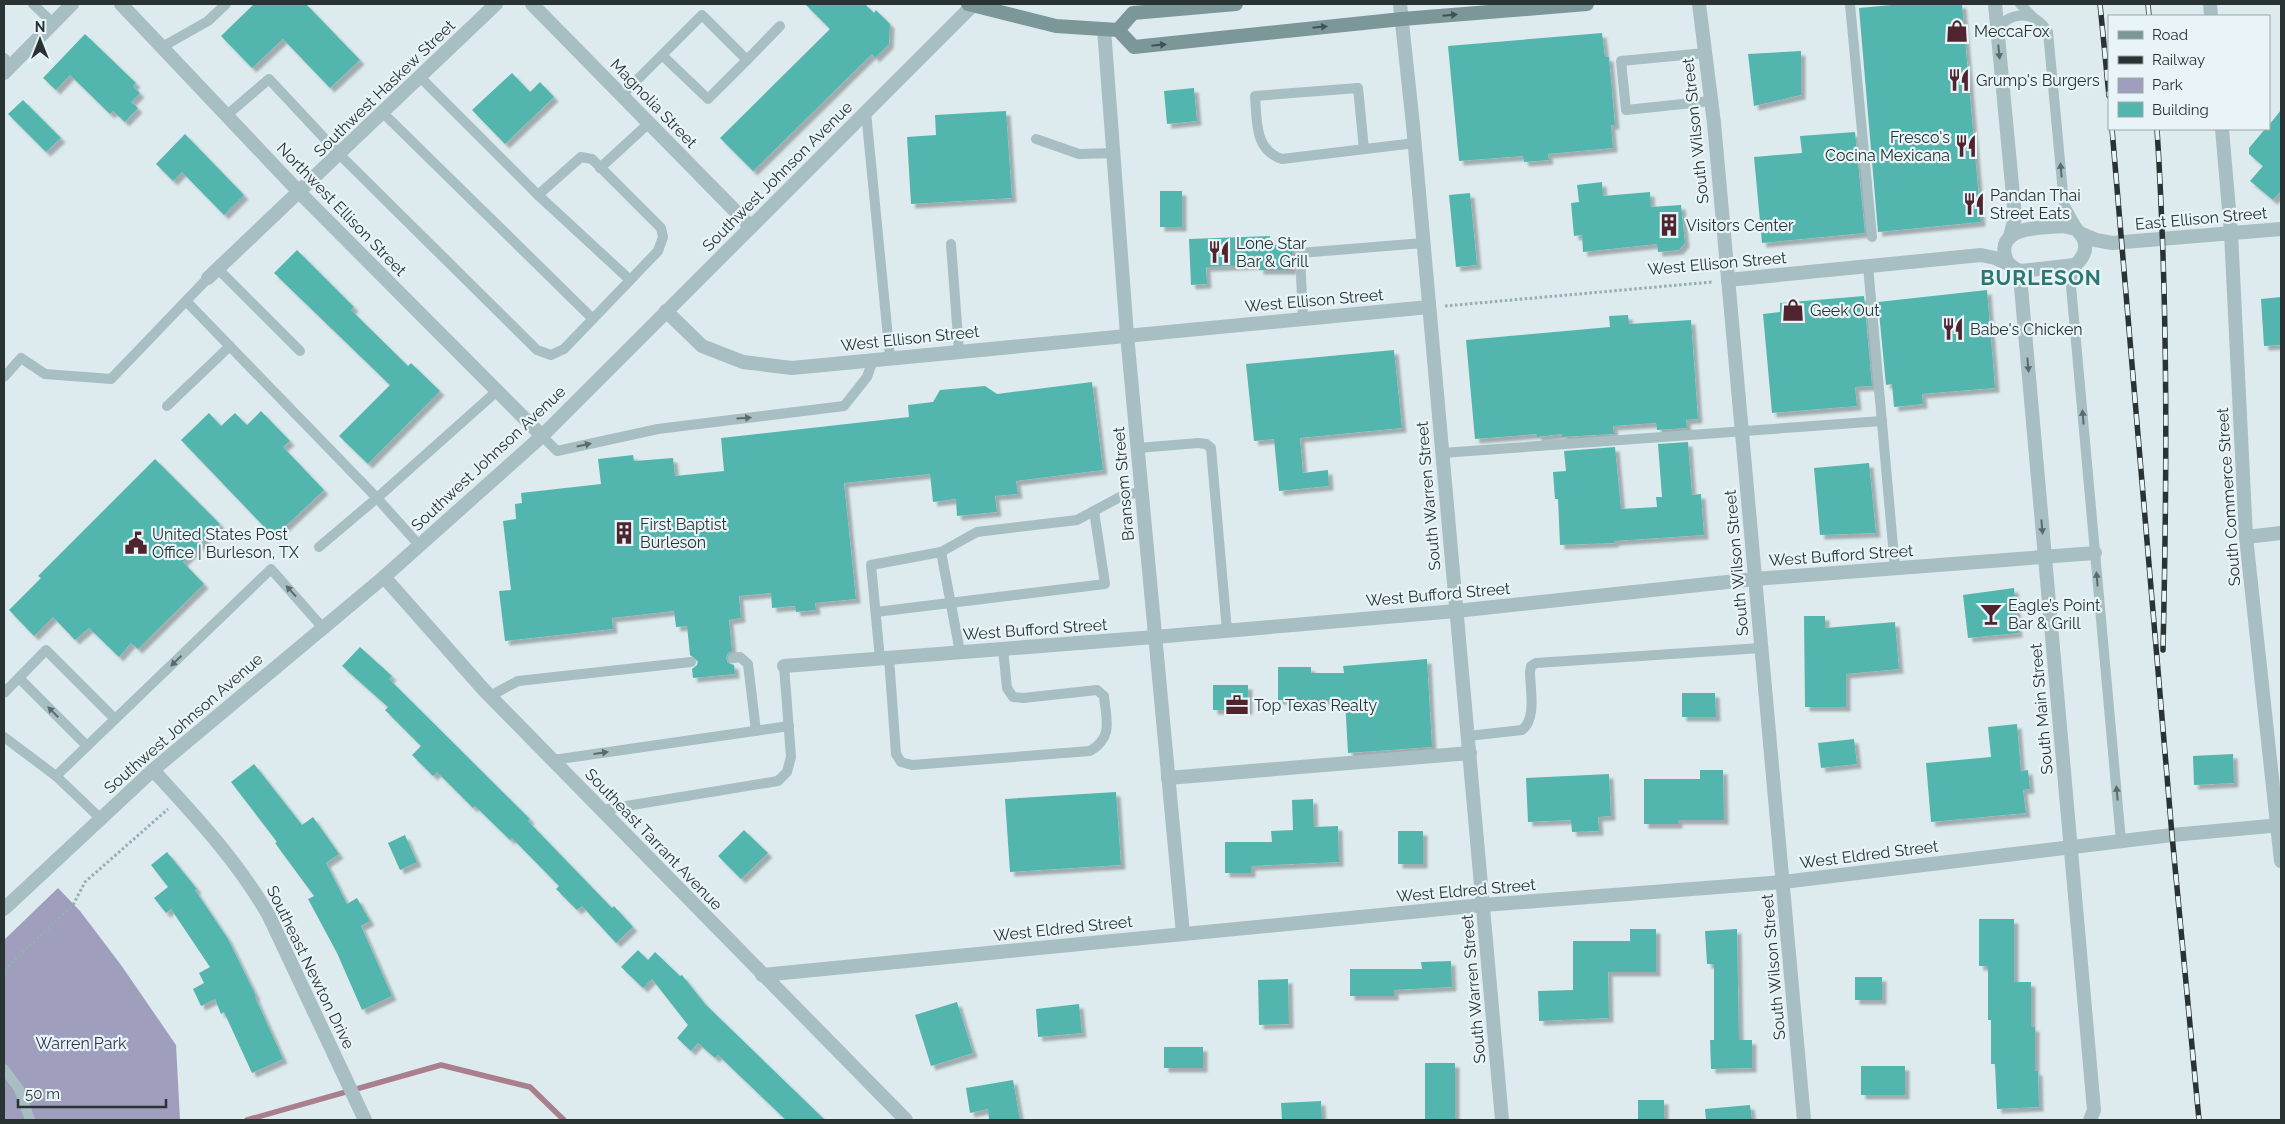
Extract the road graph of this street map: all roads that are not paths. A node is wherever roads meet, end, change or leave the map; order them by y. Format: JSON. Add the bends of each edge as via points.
{"nodes":[{"id":1,"x":33,"y":4,"type":"edge"},
{"id":2,"x":72,"y":4,"type":"edge"},
{"id":3,"x":121,"y":4,"type":"edge"},
{"id":4,"x":226,"y":4,"type":"edge"},
{"id":5,"x":496,"y":4,"type":"edge"},
{"id":6,"x":532,"y":4,"type":"edge"},
{"id":7,"x":971,"y":4,"type":"edge"},
{"id":8,"x":1236,"y":4,"type":"edge"},
{"id":9,"x":1400,"y":4,"type":"edge"},
{"id":10,"x":1587,"y":4,"type":"edge"},
{"id":11,"x":1699,"y":4,"type":"edge"},
{"id":12,"x":1850,"y":4,"type":"edge"},
{"id":13,"x":1995,"y":4,"type":"edge"},
{"id":14,"x":2020,"y":4,"type":"edge"},
{"id":15,"x":1183,"y":6,"type":"edge"},
{"id":16,"x":2036,"y":18,"type":"junction"},
{"id":17,"x":1402,"y":19,"type":"junction"},
{"id":18,"x":53,"y":23,"type":"junction"},
{"id":19,"x":780,"y":26,"type":"dead end"},
{"id":20,"x":1111,"y":29,"type":"junction"},
{"id":21,"x":1997,"y":30,"type":"junction"},
{"id":22,"x":162,"y":47,"type":"junction"},
{"id":23,"x":1705,"y":53,"type":"junction"},
{"id":24,"x":662,"y":55,"type":"junction"},
{"id":25,"x":747,"y":60,"type":"junction"},
{"id":26,"x":6,"y":65,"type":"edge"},
{"id":27,"x":420,"y":77,"type":"junction"},
{"id":28,"x":622,"y":95,"type":"junction"},
{"id":29,"x":1711,"y":101,"type":"junction"},
{"id":30,"x":866,"y":112,"type":"junction"},
{"id":31,"x":383,"y":113,"type":"junction"},
{"id":32,"x":227,"y":116,"type":"junction"},
{"id":33,"x":649,"y":123,"type":"junction"},
{"id":34,"x":2222,"y":130,"type":"edge"},
{"id":35,"x":1036,"y":139,"type":"dead end"},
{"id":36,"x":1414,"y":143,"type":"junction"},
{"id":37,"x":1364,"y":150,"type":"junction"},
{"id":38,"x":1114,"y":153,"type":"junction"},
{"id":39,"x":340,"y":155,"type":"junction"},
{"id":40,"x":600,"y":168,"type":"junction"},
{"id":41,"x":300,"y":193,"type":"junction"},
{"id":42,"x":538,"y":195,"type":"junction"},
{"id":43,"x":751,"y":227,"type":"junction"},
{"id":44,"x":2281,"y":229,"type":"edge"},
{"id":45,"x":2232,"y":232,"type":"junction"},
{"id":46,"x":2080,"y":233,"type":"junction"},
{"id":47,"x":1872,"y":238,"type":"dead end"},
{"id":48,"x":2008,"y":240,"type":"junction"},
{"id":49,"x":2118,"y":242,"type":"junction"},
{"id":50,"x":1423,"y":243,"type":"junction"},
{"id":51,"x":951,"y":244,"type":"dead end"},
{"id":52,"x":1981,"y":255,"type":"junction"},
{"id":53,"x":2080,"y":261,"type":"junction"},
{"id":54,"x":1868,"y":266,"type":"junction"},
{"id":55,"x":2011,"y":266,"type":"junction"},
{"id":56,"x":218,"y":268,"type":"junction"},
{"id":57,"x":208,"y":278,"type":"joint"},
{"id":58,"x":630,"y":280,"type":"junction"},
{"id":59,"x":1728,"y":280,"type":"junction"},
{"id":60,"x":186,"y":301,"type":"junction"},
{"id":61,"x":1429,"y":308,"type":"junction"},
{"id":62,"x":666,"y":311,"type":"junction"},
{"id":63,"x":593,"y":318,"type":"junction"},
{"id":64,"x":1304,"y":318,"type":"junction"},
{"id":65,"x":1127,"y":335,"type":"junction"},
{"id":66,"x":230,"y":346,"type":"junction"},
{"id":67,"x":300,"y":351,"type":"dead end"},
{"id":68,"x":959,"y":351,"type":"junction"},
{"id":69,"x":890,"y":358,"type":"junction"},
{"id":70,"x":873,"y":360,"type":"junction"},
{"id":71,"x":4,"y":377,"type":"edge"},
{"id":72,"x":497,"y":390,"type":"junction"},
{"id":73,"x":167,"y":406,"type":"dead end"},
{"id":74,"x":1882,"y":421,"type":"junction"},
{"id":75,"x":1741,"y":431,"type":"junction"},
{"id":76,"x":542,"y":436,"type":"junction"},
{"id":77,"x":1138,"y":448,"type":"junction"},
{"id":78,"x":1442,"y":453,"type":"junction"},
{"id":79,"x":1142,"y":491,"type":"junction"},
{"id":80,"x":377,"y":498,"type":"junction"},
{"id":81,"x":1094,"y":510,"type":"junction"},
{"id":82,"x":2281,"y":533,"type":"edge"},
{"id":83,"x":2246,"y":537,"type":"junction"},
{"id":84,"x":419,"y":545,"type":"junction"},
{"id":85,"x":319,"y":547,"type":"dead end"},
{"id":86,"x":941,"y":552,"type":"junction"},
{"id":87,"x":2095,"y":553,"type":"junction"},
{"id":88,"x":2044,"y":557,"type":"junction"},
{"id":89,"x":1896,"y":568,"type":"junction"},
{"id":90,"x":384,"y":577,"type":"junction"},
{"id":91,"x":1755,"y":579,"type":"junction"},
{"id":92,"x":951,"y":604,"type":"junction"},
{"id":93,"x":1456,"y":611,"type":"junction"},
{"id":94,"x":876,"y":612,"type":"junction"},
{"id":95,"x":323,"y":628,"type":"junction"},
{"id":96,"x":1227,"y":631,"type":"junction"},
{"id":97,"x":1155,"y":637,"type":"junction"},
{"id":98,"x":1761,"y":648,"type":"junction"},
{"id":99,"x":1003,"y":649,"type":"junction"},
{"id":100,"x":960,"y":652,"type":"junction"},
{"id":101,"x":733,"y":658,"type":"dead end"},
{"id":102,"x":885,"y":658,"type":"junction"},
{"id":103,"x":691,"y":662,"type":"dead end"},
{"id":104,"x":784,"y":666,"type":"joint"},
{"id":105,"x":19,"y":678,"type":"junction"},
{"id":106,"x":4,"y":693,"type":"edge"},
{"id":107,"x":490,"y":696,"type":"junction"},
{"id":108,"x":115,"y":720,"type":"junction"},
{"id":109,"x":788,"y":726,"type":"junction"},
{"id":110,"x":756,"y":731,"type":"junction"},
{"id":111,"x":1468,"y":736,"type":"junction"},
{"id":112,"x":4,"y":737,"type":"edge"},
{"id":113,"x":87,"y":746,"type":"junction"},
{"id":114,"x":1470,"y":753,"type":"junction"},
{"id":115,"x":552,"y":760,"type":"junction"},
{"id":116,"x":153,"y":770,"type":"junction"},
{"id":117,"x":56,"y":776,"type":"junction"},
{"id":118,"x":1168,"y":778,"type":"junction"},
{"id":119,"x":602,"y":810,"type":"junction"},
{"id":120,"x":100,"y":818,"type":"junction"},
{"id":121,"x":2280,"y":825,"type":"edge"},
{"id":122,"x":2121,"y":842,"type":"junction"},
{"id":123,"x":2071,"y":848,"type":"junction"},
{"id":124,"x":2281,"y":861,"type":"edge"},
{"id":125,"x":1783,"y":882,"type":"junction"},
{"id":126,"x":1483,"y":905,"type":"junction"},
{"id":127,"x":4,"y":909,"type":"edge"},
{"id":128,"x":1183,"y":934,"type":"junction"},
{"id":129,"x":762,"y":975,"type":"junction"},
{"id":130,"x":4,"y":1070,"type":"edge"},
{"id":131,"x":363,"y":1115,"type":"edge"},
{"id":132,"x":30,"y":1120,"type":"edge"},
{"id":133,"x":906,"y":1120,"type":"edge"},
{"id":134,"x":1502,"y":1120,"type":"edge"},
{"id":135,"x":1804,"y":1120,"type":"edge"},
{"id":136,"x":2090,"y":1120,"type":"edge"}],
"edges":[{"from":1,"to":18,"type":"lane"},
{"from":2,"to":18,"type":"street"},
{"from":3,"to":22,"type":"street","name":"Northwest Ellison Street"},
{"from":4,"to":22,"type":"lane","via":[[208,21]]},
{"from":5,"to":27,"type":"street","name":"Southwest Haskew Street"},
{"from":6,"to":28,"type":"street","name":"Magnolia Street"},
{"from":7,"to":20,"type":"main road","via":[[1056,26]]},
{"from":7,"to":30,"type":"street","name":"Southwest Johnson Avenue"},
{"from":8,"to":15,"type":"main road"},
{"from":9,"to":17,"type":"street","name":"South Warren Street"},
{"from":17,"to":10,"type":"main road","one_way":true},
{"from":11,"to":23,"type":"street","name":"South Wilson Street"},
{"from":12,"to":47,"type":"lane"},
{"from":13,"to":21,"type":"street"},
{"from":14,"to":16,"type":"lane"},
{"from":15,"to":20,"type":"main road","via":[[1133,13]]},
{"from":16,"to":21,"type":"lane","via":[[2019,15],[2003,22]]},
{"from":46,"to":16,"type":"lane","one_way":true,"via":[[2064,204],[2048,32]]},
{"from":20,"to":17,"type":"main road","one_way":true,"via":[[1134,47]]},
{"from":17,"to":36,"type":"street","name":"South Warren Street"},
{"from":18,"to":26,"type":"street"},
{"from":19,"to":25,"type":"lane"},
{"from":20,"to":38,"type":"street","name":"Bransom Street"},
{"from":21,"to":48,"type":"street","one_way":true,"via":[[2015,217]]},
{"from":22,"to":32,"type":"street","name":"Northwest Ellison Street"},
{"from":23,"to":29,"type":"street","name":"South Wilson Street"},
{"from":23,"to":29,"type":"lane","via":[[1621,61],[1626,110]]},
{"from":24,"to":25,"type":"lane","via":[[702,15]]},
{"from":24,"to":25,"type":"lane","via":[[708,100]]},
{"from":24,"to":28,"type":"lane"},
{"from":27,"to":31,"type":"street","name":"Southwest Haskew Street"},
{"from":27,"to":42,"type":"lane"},
{"from":28,"to":33,"type":"street","name":"Magnolia Street"},
{"from":29,"to":59,"type":"street","name":"South Wilson Street"},
{"from":30,"to":43,"type":"street","name":"Southwest Johnson Avenue"},
{"from":30,"to":69,"type":"lane"},
{"from":31,"to":39,"type":"street","name":"Southwest Haskew Street"},
{"from":31,"to":63,"type":"lane"},
{"from":32,"to":39,"type":"lane","via":[[269,80]]},
{"from":32,"to":41,"type":"street","name":"Northwest Ellison Street"},
{"from":33,"to":40,"type":"lane"},
{"from":33,"to":43,"type":"street","name":"Magnolia Street"},
{"from":34,"to":45,"type":"street","name":"South Commerce Street"},
{"from":35,"to":38,"type":"lane","via":[[1079,154]]},
{"from":36,"to":37,"type":"lane"},
{"from":36,"to":50,"type":"street","name":"South Warren Street"},
{"from":37,"to":37,"type":"lane","via":[[1282,159],[1273,156],[1259,137],[1255,96],[1358,88]]},
{"from":38,"to":65,"type":"street","name":"Bransom Street"},
{"from":39,"to":41,"type":"street","name":"Southwest Haskew Street"},
{"from":39,"to":63,"type":"lane","via":[[537,350],[551,355],[564,349]]},
{"from":40,"to":42,"type":"lane","via":[[592,159],[581,157]]},
{"from":40,"to":58,"type":"lane","via":[[660,228],[663,238],[658,251]]},
{"from":41,"to":56,"type":"street","name":"Southwest Haskew Street"},
{"from":41,"to":72,"type":"street","name":"Northwest Ellison Street"},
{"from":42,"to":58,"type":"lane"},
{"from":43,"to":62,"type":"street","name":"Southwest Johnson Avenue"},
{"from":44,"to":45,"type":"street","name":"East Ellison Street"},
{"from":45,"to":49,"type":"street","name":"East Ellison Street"},
{"from":45,"to":83,"type":"street","name":"South Commerce Street"},
{"from":46,"to":48,"type":"street","name":"East Ellison Street","via":[[2062,226],[2022,231]]},
{"from":46,"to":49,"type":"street","name":"East Ellison Street","via":[[2096,240]]},
{"from":46,"to":53,"type":"street","via":[[2086,248]]},
{"from":48,"to":52,"type":"street","name":"East Ellison Street"},
{"from":48,"to":55,"type":"street","via":[[2005,254]]},
{"from":49,"to":53,"type":"street","name":"East Ellison Street"},
{"from":50,"to":61,"type":"street","name":"South Warren Street"},
{"from":50,"to":64,"type":"lane","via":[[1300,253]]},
{"from":51,"to":68,"type":"lane"},
{"from":52,"to":54,"type":"street","name":"West Ellison Street"},
{"from":52,"to":55,"type":"street","name":"East Ellison Street"},
{"from":53,"to":55,"type":"street","name":"East Ellison Street","via":[[2068,267],[2028,271]]},
{"from":87,"to":53,"type":"lane","one_way":true,"via":[[2071,286]]},
{"from":54,"to":59,"type":"street","name":"West Ellison Street"},
{"from":54,"to":74,"type":"lane"},
{"from":55,"to":88,"type":"street","name":"South Main Street","one_way":true,"via":[[2021,287]]},
{"from":56,"to":57,"type":"street","name":"Southwest Haskew Street"},
{"from":56,"to":67,"type":"lane"},
{"from":57,"to":60,"type":"lane"},
{"from":58,"to":63,"type":"lane"},
{"from":59,"to":75,"type":"street","name":"South Wilson Street"},
{"from":60,"to":66,"type":"lane"},
{"from":60,"to":71,"type":"lane","via":[[111,379],[45,374],[21,358]]},
{"from":61,"to":64,"type":"street","name":"West Ellison Street"},
{"from":61,"to":78,"type":"street","name":"South Warren Street"},
{"from":62,"to":70,"type":"street","name":"West Ellison Street","via":[[702,346],[742,362],[792,368]]},
{"from":62,"to":76,"type":"street","name":"Southwest Johnson Avenue"},
{"from":64,"to":65,"type":"street","name":"West Ellison Street"},
{"from":65,"to":68,"type":"street","name":"West Ellison Street"},
{"from":65,"to":77,"type":"street","name":"Bransom Street"},
{"from":66,"to":73,"type":"lane"},
{"from":66,"to":80,"type":"lane"},
{"from":68,"to":69,"type":"street","name":"West Ellison Street"},
{"from":69,"to":70,"type":"street","name":"West Ellison Street"},
{"from":76,"to":70,"type":"lane","one_way":true,"via":[[557,451],[658,429],[844,406],[867,377]]},
{"from":72,"to":76,"type":"street","name":"Northwest Ellison Street"},
{"from":72,"to":80,"type":"lane"},
{"from":74,"to":75,"type":"lane"},
{"from":74,"to":89,"type":"lane"},
{"from":75,"to":78,"type":"lane"},
{"from":75,"to":91,"type":"street","name":"South Wilson Street"},
{"from":76,"to":84,"type":"street","name":"Southwest Johnson Avenue"},
{"from":77,"to":79,"type":"street","name":"Bransom Street"},
{"from":77,"to":96,"type":"lane","via":[[1198,443],[1211,448]]},
{"from":78,"to":93,"type":"street","name":"South Warren Street"},
{"from":79,"to":81,"type":"lane","via":[[1120,497]]},
{"from":79,"to":97,"type":"street","name":"Bransom Street"},
{"from":80,"to":84,"type":"lane"},
{"from":80,"to":85,"type":"lane"},
{"from":81,"to":86,"type":"lane","via":[[1077,520],[977,532]]},
{"from":81,"to":92,"type":"lane","via":[[1105,584]]},
{"from":82,"to":83,"type":"street"},
{"from":83,"to":121,"type":"street","name":"South Commerce Street"},
{"from":84,"to":90,"type":"street","name":"Southwest Johnson Avenue"},
{"from":86,"to":92,"type":"lane"},
{"from":86,"to":94,"type":"lane","via":[[871,565]]},
{"from":87,"to":88,"type":"street","name":"West Bufford Street"},
{"from":122,"to":87,"type":"lane","one_way":true},
{"from":88,"to":89,"type":"street","name":"West Bufford Street"},
{"from":88,"to":123,"type":"street","name":"South Main Street"},
{"from":89,"to":91,"type":"street","name":"West Bufford Street"},
{"from":90,"to":95,"type":"street","name":"Southwest Johnson Avenue"},
{"from":90,"to":107,"type":"street","name":"Southeast Tarrant Avenue"},
{"from":91,"to":93,"type":"street","name":"West Bufford Street"},
{"from":91,"to":98,"type":"street","name":"South Wilson Street"},
{"from":92,"to":94,"type":"lane"},
{"from":92,"to":100,"type":"lane"},
{"from":93,"to":96,"type":"street","name":"West Bufford Street"},
{"from":93,"to":111,"type":"street","name":"South Warren Street"},
{"from":94,"to":102,"type":"lane"},
{"from":95,"to":108,"type":"lane","one_way":true,"via":[[271,569]]},
{"from":95,"to":116,"type":"street","name":"Southwest Johnson Avenue"},
{"from":96,"to":97,"type":"street","name":"West Bufford Street"},
{"from":97,"to":99,"type":"street","name":"West Bufford Street"},
{"from":97,"to":118,"type":"street","name":"Bransom Street"},
{"from":98,"to":111,"type":"lane","via":[[1536,663],[1530,672],[1531,718],[1528,725],[1522,730]]},
{"from":98,"to":125,"type":"street","name":"South Wilson Street"},
{"from":99,"to":100,"type":"street","name":"West Bufford Street"},
{"from":99,"to":102,"type":"lane","via":[[1007,688],[1014,697],[1097,690],[1104,696],[1107,732],[1101,744],[1090,751],[912,765],[901,762],[896,754]]},
{"from":100,"to":102,"type":"street","name":"West Bufford Street"},
{"from":101,"to":110,"type":"lane","via":[[740,657],[748,664]]},
{"from":102,"to":104,"type":"street","name":"West Bufford Street"},
{"from":103,"to":107,"type":"lane","via":[[518,681]]},
{"from":104,"to":109,"type":"lane"},
{"from":105,"to":106,"type":"lane"},
{"from":105,"to":108,"type":"lane","via":[[46,650]]},
{"from":113,"to":105,"type":"lane","one_way":true},
{"from":107,"to":115,"type":"street","name":"Southeast Tarrant Avenue"},
{"from":108,"to":113,"type":"lane"},
{"from":109,"to":110,"type":"lane"},
{"from":109,"to":119,"type":"lane","via":[[791,757],[787,772],[778,781]]},
{"from":115,"to":110,"type":"lane","one_way":true},
{"from":111,"to":114,"type":"street","name":"South Warren Street"},
{"from":112,"to":117,"type":"lane"},
{"from":113,"to":117,"type":"lane"},
{"from":114,"to":118,"type":"street"},
{"from":114,"to":126,"type":"street","name":"South Warren Street"},
{"from":115,"to":119,"type":"street","name":"Southeast Tarrant Avenue"},
{"from":116,"to":120,"type":"street","name":"Southwest Johnson Avenue"},
{"from":116,"to":131,"type":"street","name":"Southeast Newton Drive","via":[[225,849],[252,887],[269,916]]},
{"from":117,"to":120,"type":"lane"},
{"from":118,"to":128,"type":"street","name":"Bransom Street"},
{"from":119,"to":129,"type":"street","name":"Southeast Tarrant Avenue"},
{"from":120,"to":127,"type":"street","name":"Southwest Johnson Avenue"},
{"from":121,"to":122,"type":"street","name":"West Eldred Street"},
{"from":121,"to":124,"type":"street","name":"South Commerce Street"},
{"from":122,"to":123,"type":"street","name":"West Eldred Street"},
{"from":123,"to":125,"type":"street","name":"West Eldred Street"},
{"from":123,"to":136,"type":"street","name":"South Main Street","via":[[2094,1110]]},
{"from":125,"to":126,"type":"street","name":"West Eldred Street"},
{"from":125,"to":135,"type":"street","name":"South Wilson Street"},
{"from":126,"to":128,"type":"street","name":"West Eldred Street"},
{"from":126,"to":134,"type":"street","name":"South Warren Street"},
{"from":128,"to":129,"type":"street","name":"West Eldred Street"},
{"from":129,"to":133,"type":"street","name":"Southeast Tarrant Avenue"},
{"from":130,"to":132,"type":"lane","via":[[19,1089]]}]}
